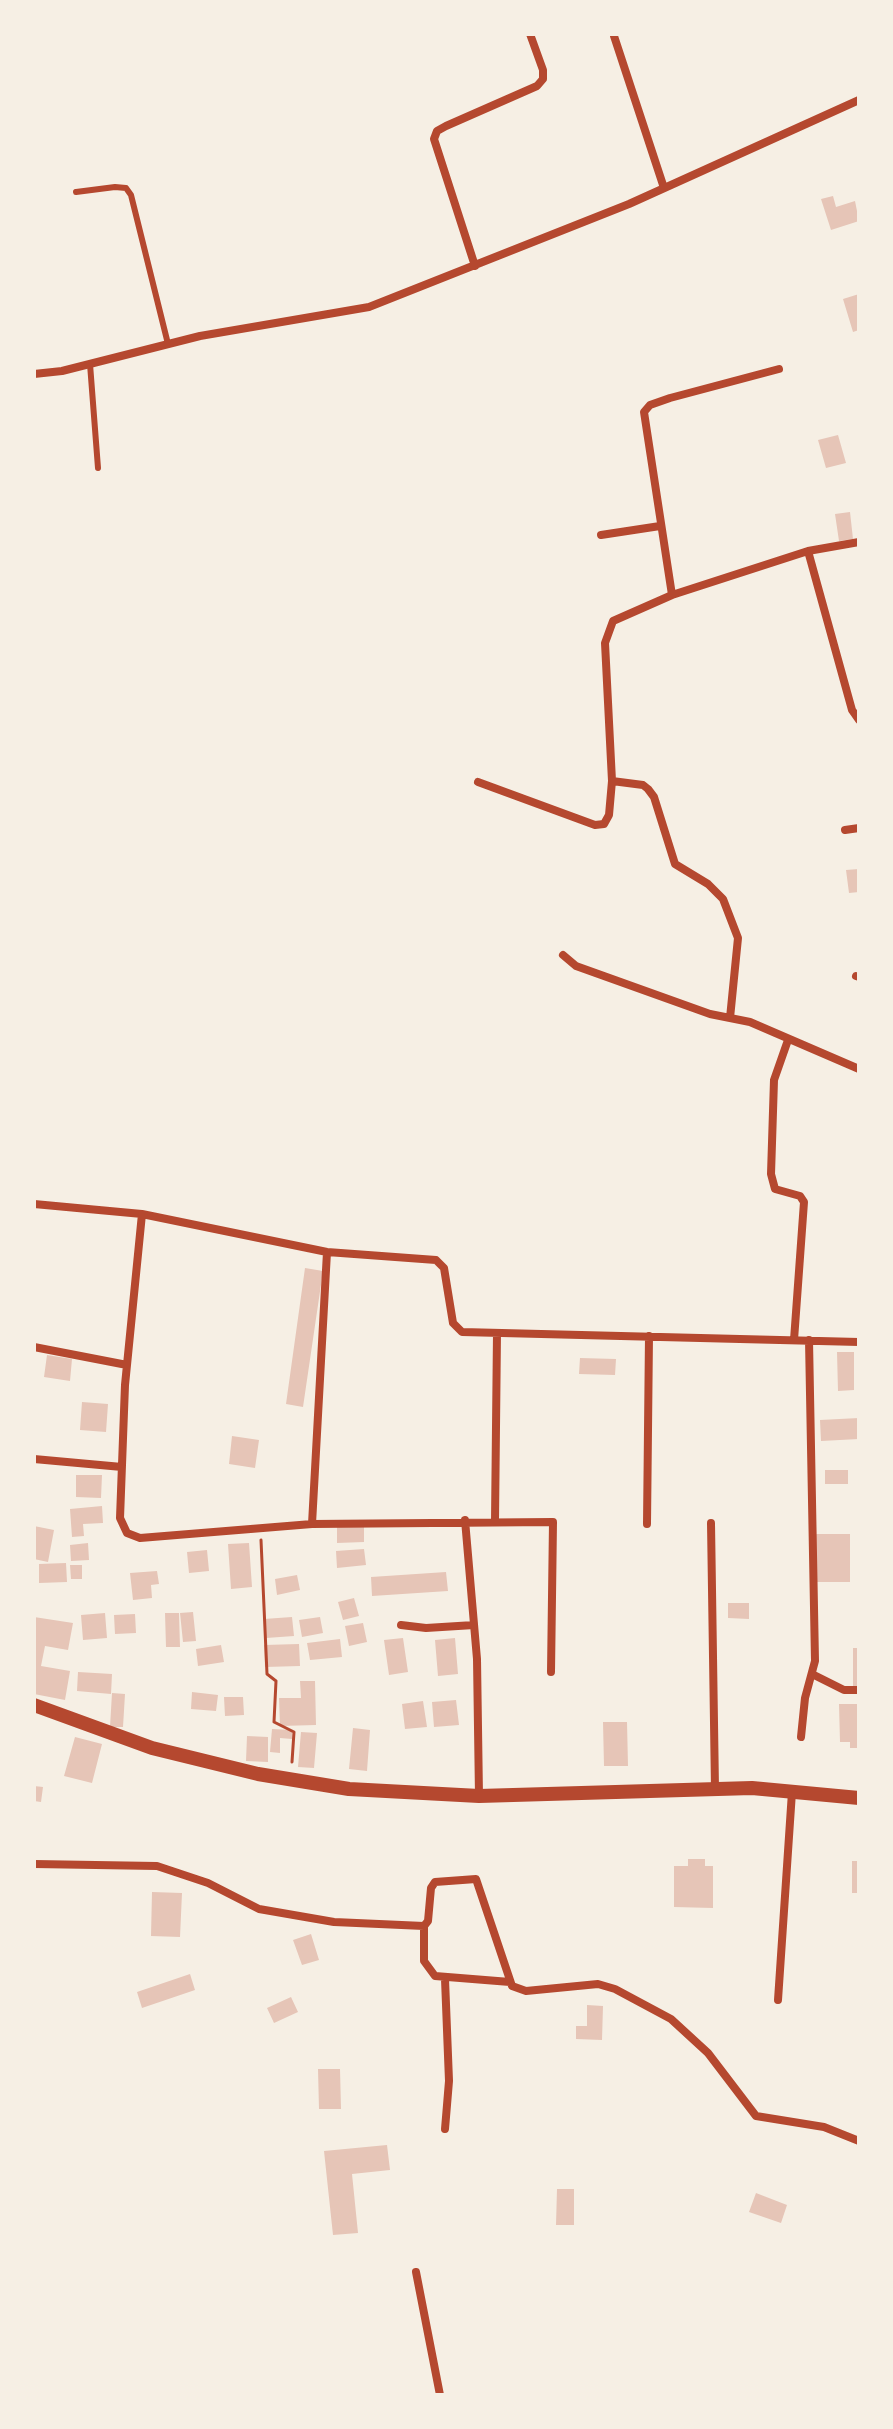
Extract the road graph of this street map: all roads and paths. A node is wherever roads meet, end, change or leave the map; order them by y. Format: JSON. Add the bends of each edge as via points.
{"nodes":[{"id":1,"x":530,"y":34,"type":"edge"},
{"id":2,"x":614,"y":36,"type":"edge"},
{"id":3,"x":859,"y":100,"type":"edge"},
{"id":4,"x":664,"y":188,"type":"junction"},
{"id":5,"x":76,"y":192,"type":"dead end"},
{"id":6,"x":475,"y":266,"type":"junction"},
{"id":7,"x":168,"y":344,"type":"junction"},
{"id":8,"x":90,"y":364,"type":"junction"},
{"id":9,"x":779,"y":369,"type":"dead end"},
{"id":10,"x":34,"y":374,"type":"edge"},
{"id":11,"x":98,"y":468,"type":"dead end"},
{"id":12,"x":660,"y":526,"type":"junction"},
{"id":13,"x":601,"y":535,"type":"dead end"},
{"id":14,"x":859,"y":542,"type":"edge"},
{"id":15,"x":808,"y":551,"type":"junction"},
{"id":16,"x":672,"y":595,"type":"junction"},
{"id":17,"x":859,"y":720,"type":"edge"},
{"id":18,"x":612,"y":781,"type":"junction"},
{"id":19,"x":478,"y":782,"type":"dead end"},
{"id":20,"x":859,"y":828,"type":"edge"},
{"id":21,"x":845,"y":830,"type":"dead end"},
{"id":22,"x":563,"y":955,"type":"dead end"},
{"id":23,"x":730,"y":1018,"type":"junction"},
{"id":24,"x":788,"y":1040,"type":"junction"},
{"id":25,"x":859,"y":1069,"type":"edge"},
{"id":26,"x":34,"y":1204,"type":"edge"},
{"id":27,"x":142,"y":1214,"type":"junction"},
{"id":28,"x":327,"y":1252,"type":"junction"},
{"id":29,"x":497,"y":1333,"type":"junction"},
{"id":30,"x":649,"y":1336,"type":"junction"},
{"id":31,"x":794,"y":1340,"type":"junction"},
{"id":32,"x":809,"y":1340,"type":"junction"},
{"id":33,"x":859,"y":1342,"type":"edge"},
{"id":34,"x":34,"y":1347,"type":"edge"},
{"id":35,"x":127,"y":1365,"type":"junction"},
{"id":36,"x":34,"y":1459,"type":"edge"},
{"id":37,"x":122,"y":1467,"type":"junction"},
{"id":38,"x":465,"y":1520,"type":"junction"},
{"id":39,"x":495,"y":1521,"type":"junction"},
{"id":40,"x":711,"y":1523,"type":"dead end"},
{"id":41,"x":312,"y":1524,"type":"junction"},
{"id":42,"x":647,"y":1524,"type":"dead end"},
{"id":43,"x":261,"y":1528,"type":"junction"},
{"id":44,"x":401,"y":1625,"type":"dead end"},
{"id":45,"x":474,"y":1625,"type":"junction"},
{"id":46,"x":551,"y":1672,"type":"dead end"},
{"id":47,"x":812,"y":1674,"type":"junction"},
{"id":48,"x":859,"y":1690,"type":"edge"},
{"id":49,"x":34,"y":1705,"type":"edge"},
{"id":50,"x":801,"y":1737,"type":"dead end"},
{"id":51,"x":291,"y":1779,"type":"junction"},
{"id":52,"x":715,"y":1789,"type":"junction"},
{"id":53,"x":792,"y":1792,"type":"junction"},
{"id":54,"x":479,"y":1796,"type":"junction"},
{"id":55,"x":859,"y":1798,"type":"edge"},
{"id":56,"x":34,"y":1864,"type":"edge"},
{"id":57,"x":424,"y":1926,"type":"junction"},
{"id":58,"x":445,"y":1979,"type":"junction"},
{"id":59,"x":510,"y":1982,"type":"junction"},
{"id":60,"x":778,"y":2000,"type":"dead end"},
{"id":61,"x":445,"y":2129,"type":"dead end"},
{"id":62,"x":859,"y":2141,"type":"edge"},
{"id":63,"x":416,"y":2272,"type":"dead end"},
{"id":64,"x":440,"y":2395,"type":"edge"}],
"edges":[{"from":1,"to":6,"type":"street","via":[[543,70],[537,86],[446,126],[434,139]]},
{"from":2,"to":4,"type":"street"},
{"from":3,"to":4,"type":"street"},
{"from":4,"to":6,"type":"street"},
{"from":5,"to":7,"type":"lane","via":[[115,187],[126,188],[131,195]]},
{"from":6,"to":7,"type":"street","via":[[347,314]]},
{"from":7,"to":8,"type":"street"},
{"from":8,"to":10,"type":"street"},
{"from":8,"to":11,"type":"lane"},
{"from":9,"to":12,"type":"street","via":[[646,408],[643,417]]},
{"from":12,"to":13,"type":"street"},
{"from":12,"to":16,"type":"street"},
{"from":14,"to":15,"type":"street"},
{"from":15,"to":16,"type":"street"},
{"from":15,"to":17,"type":"street"},
{"from":16,"to":18,"type":"street","via":[[617,616],[606,634]]},
{"from":18,"to":19,"type":"street","via":[[609,815],[604,824],[595,825]]},
{"from":18,"to":23,"type":"street","via":[[648,789],[675,864],[723,899],[738,938]]},
{"from":20,"to":21,"type":"street"},
{"from":22,"to":23,"type":"street","via":[[576,966]]},
{"from":23,"to":24,"type":"street"},
{"from":24,"to":25,"type":"street"},
{"from":24,"to":31,"type":"street","via":[[774,1080],[771,1174],[775,1189],[804,1202]]},
{"from":26,"to":27,"type":"street"},
{"from":27,"to":28,"type":"street"},
{"from":27,"to":35,"type":"street"},
{"from":28,"to":29,"type":"street","via":[[436,1260],[444,1268],[455,1327]]},
{"from":28,"to":41,"type":"street"},
{"from":29,"to":30,"type":"street"},
{"from":29,"to":39,"type":"street"},
{"from":30,"to":31,"type":"street"},
{"from":30,"to":42,"type":"street"},
{"from":31,"to":32,"type":"street"},
{"from":32,"to":33,"type":"street"},
{"from":32,"to":47,"type":"street"},
{"from":34,"to":35,"type":"street"},
{"from":35,"to":37,"type":"street"},
{"from":36,"to":37,"type":"street"},
{"from":37,"to":43,"type":"street","via":[[120,1518],[133,1537]]},
{"from":38,"to":39,"type":"street"},
{"from":38,"to":41,"type":"street"},
{"from":38,"to":45,"type":"street"},
{"from":39,"to":46,"type":"street","via":[[553,1522]]},
{"from":40,"to":52,"type":"street"},
{"from":41,"to":43,"type":"street"},
{"from":43,"to":51,"type":"path","via":[[267,1674],[276,1681],[274,1722],[294,1732]]},
{"from":44,"to":45,"type":"street"},
{"from":45,"to":54,"type":"street"},
{"from":47,"to":48,"type":"street","via":[[844,1690]]},
{"from":47,"to":50,"type":"street"},
{"from":49,"to":51,"type":"street","via":[[152,1748]]},
{"from":51,"to":54,"type":"street","via":[[349,1789]]},
{"from":52,"to":53,"type":"street"},
{"from":52,"to":54,"type":"street"},
{"from":53,"to":55,"type":"street"},
{"from":53,"to":60,"type":"street"},
{"from":56,"to":57,"type":"street","via":[[157,1866],[208,1883],[259,1909],[334,1922]]},
{"from":57,"to":58,"type":"street","via":[[424,1961],[435,1976]]},
{"from":57,"to":59,"type":"street","via":[[435,1882],[476,1879]]},
{"from":58,"to":59,"type":"street"},
{"from":58,"to":61,"type":"street"},
{"from":59,"to":62,"type":"street","via":[[520,1990],[598,1984],[615,1989],[671,2019],[708,2053],[756,2116],[824,2127]]},
{"from":63,"to":64,"type":"street"}]}
